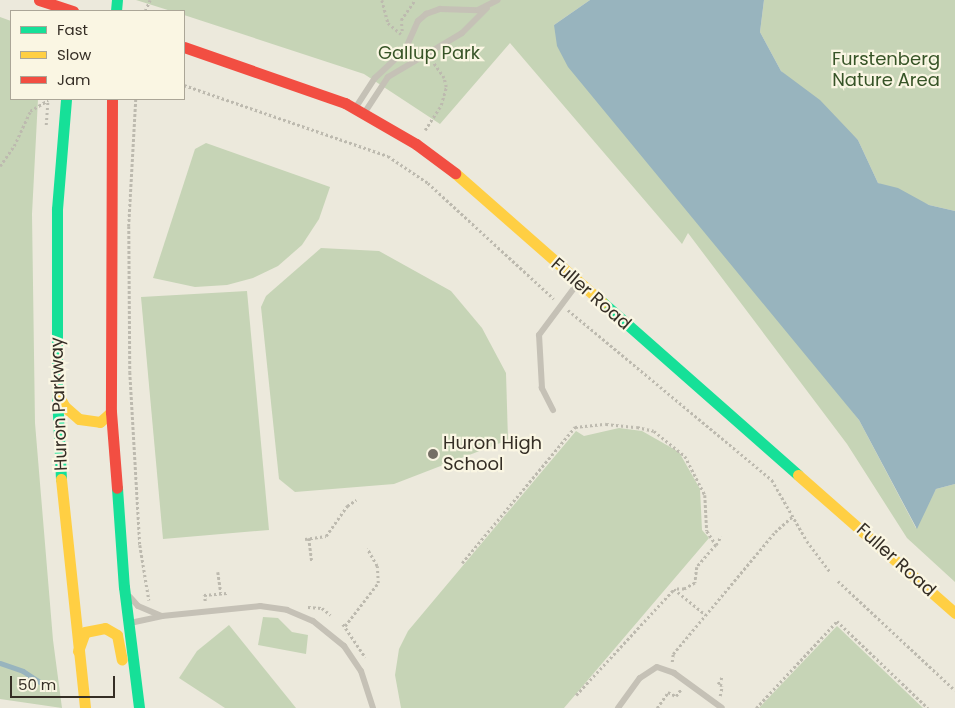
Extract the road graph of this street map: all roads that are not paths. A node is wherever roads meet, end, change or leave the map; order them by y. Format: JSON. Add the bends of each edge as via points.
{"nodes":[{"id":1,"x":39,"y":0,"type":"edge"},
{"id":2,"x":498,"y":0,"type":"edge"},
{"id":3,"x":489,"y":6,"type":"junction"},
{"id":4,"x":71,"y":10,"type":"edge"},
{"id":5,"x":185,"y":48,"type":"edge"},
{"id":6,"x":66,"y":100,"type":"edge"},
{"id":7,"x":112,"y":100,"type":"edge"},
{"id":8,"x":360,"y":110,"type":"junction"},
{"id":9,"x":578,"y":284,"type":"junction"},
{"id":10,"x":57,"y":392,"type":"junction"},
{"id":11,"x":553,"y":410,"type":"dead end"},
{"id":12,"x":111,"y":412,"type":"junction"},
{"id":13,"x":124,"y":587,"type":"junction"},
{"id":14,"x":955,"y":612,"type":"edge"},
{"id":15,"x":162,"y":616,"type":"junction"},
{"id":16,"x":128,"y":624,"type":"junction"},
{"id":17,"x":105,"y":628,"type":"junction"},
{"id":18,"x":78,"y":651,"type":"junction"},
{"id":19,"x":85,"y":708,"type":"edge"},
{"id":20,"x":129,"y":708,"type":"edge"},
{"id":21,"x":139,"y":708,"type":"edge"},
{"id":22,"x":373,"y":708,"type":"edge"},
{"id":23,"x":618,"y":708,"type":"edge"},
{"id":24,"x":722,"y":708,"type":"edge"}],
"edges":[{"from":1,"to":4,"type":"main road"},
{"from":2,"to":3,"type":"lane"},
{"from":3,"to":8,"type":"lane","via":[[462,33],[388,78]]},
{"from":3,"to":8,"type":"lane","via":[[470,10],[440,9],[426,14],[418,21],[405,50],[375,78]]},
{"from":5,"to":8,"type":"main road","name":"Fuller Road"},
{"from":6,"to":10,"type":"main road","name":"Huron Parkway","via":[[57,209]]},
{"from":7,"to":12,"type":"main road"},
{"from":8,"to":9,"type":"main road","name":"Fuller Road","via":[[416,144],[467,183]]},
{"from":9,"to":11,"type":"lane","via":[[539,335],[542,388]]},
{"from":9,"to":14,"type":"main road","name":"Fuller Road"},
{"from":10,"to":12,"type":"main road","via":[[64,406],[79,419],[100,422]]},
{"from":10,"to":18,"type":"main road","name":"Huron Parkway","via":[[63,510]]},
{"from":12,"to":13,"type":"main road"},
{"from":13,"to":15,"type":"lane","via":[[138,606]]},
{"from":13,"to":16,"type":"main road"},
{"from":15,"to":16,"type":"lane"},
{"from":15,"to":22,"type":"lane","via":[[260,606],[301,615],[328,631],[344,646],[361,672]]},
{"from":16,"to":17,"type":"lane"},
{"from":16,"to":21,"type":"main road"},
{"from":17,"to":18,"type":"main road","via":[[85,632]]},
{"from":17,"to":20,"type":"main road","via":[[117,635]]},
{"from":18,"to":19,"type":"main road","name":"Huron Parkway"},
{"from":23,"to":24,"type":"lane","via":[[647,671],[657,667],[674,673]]}]}
